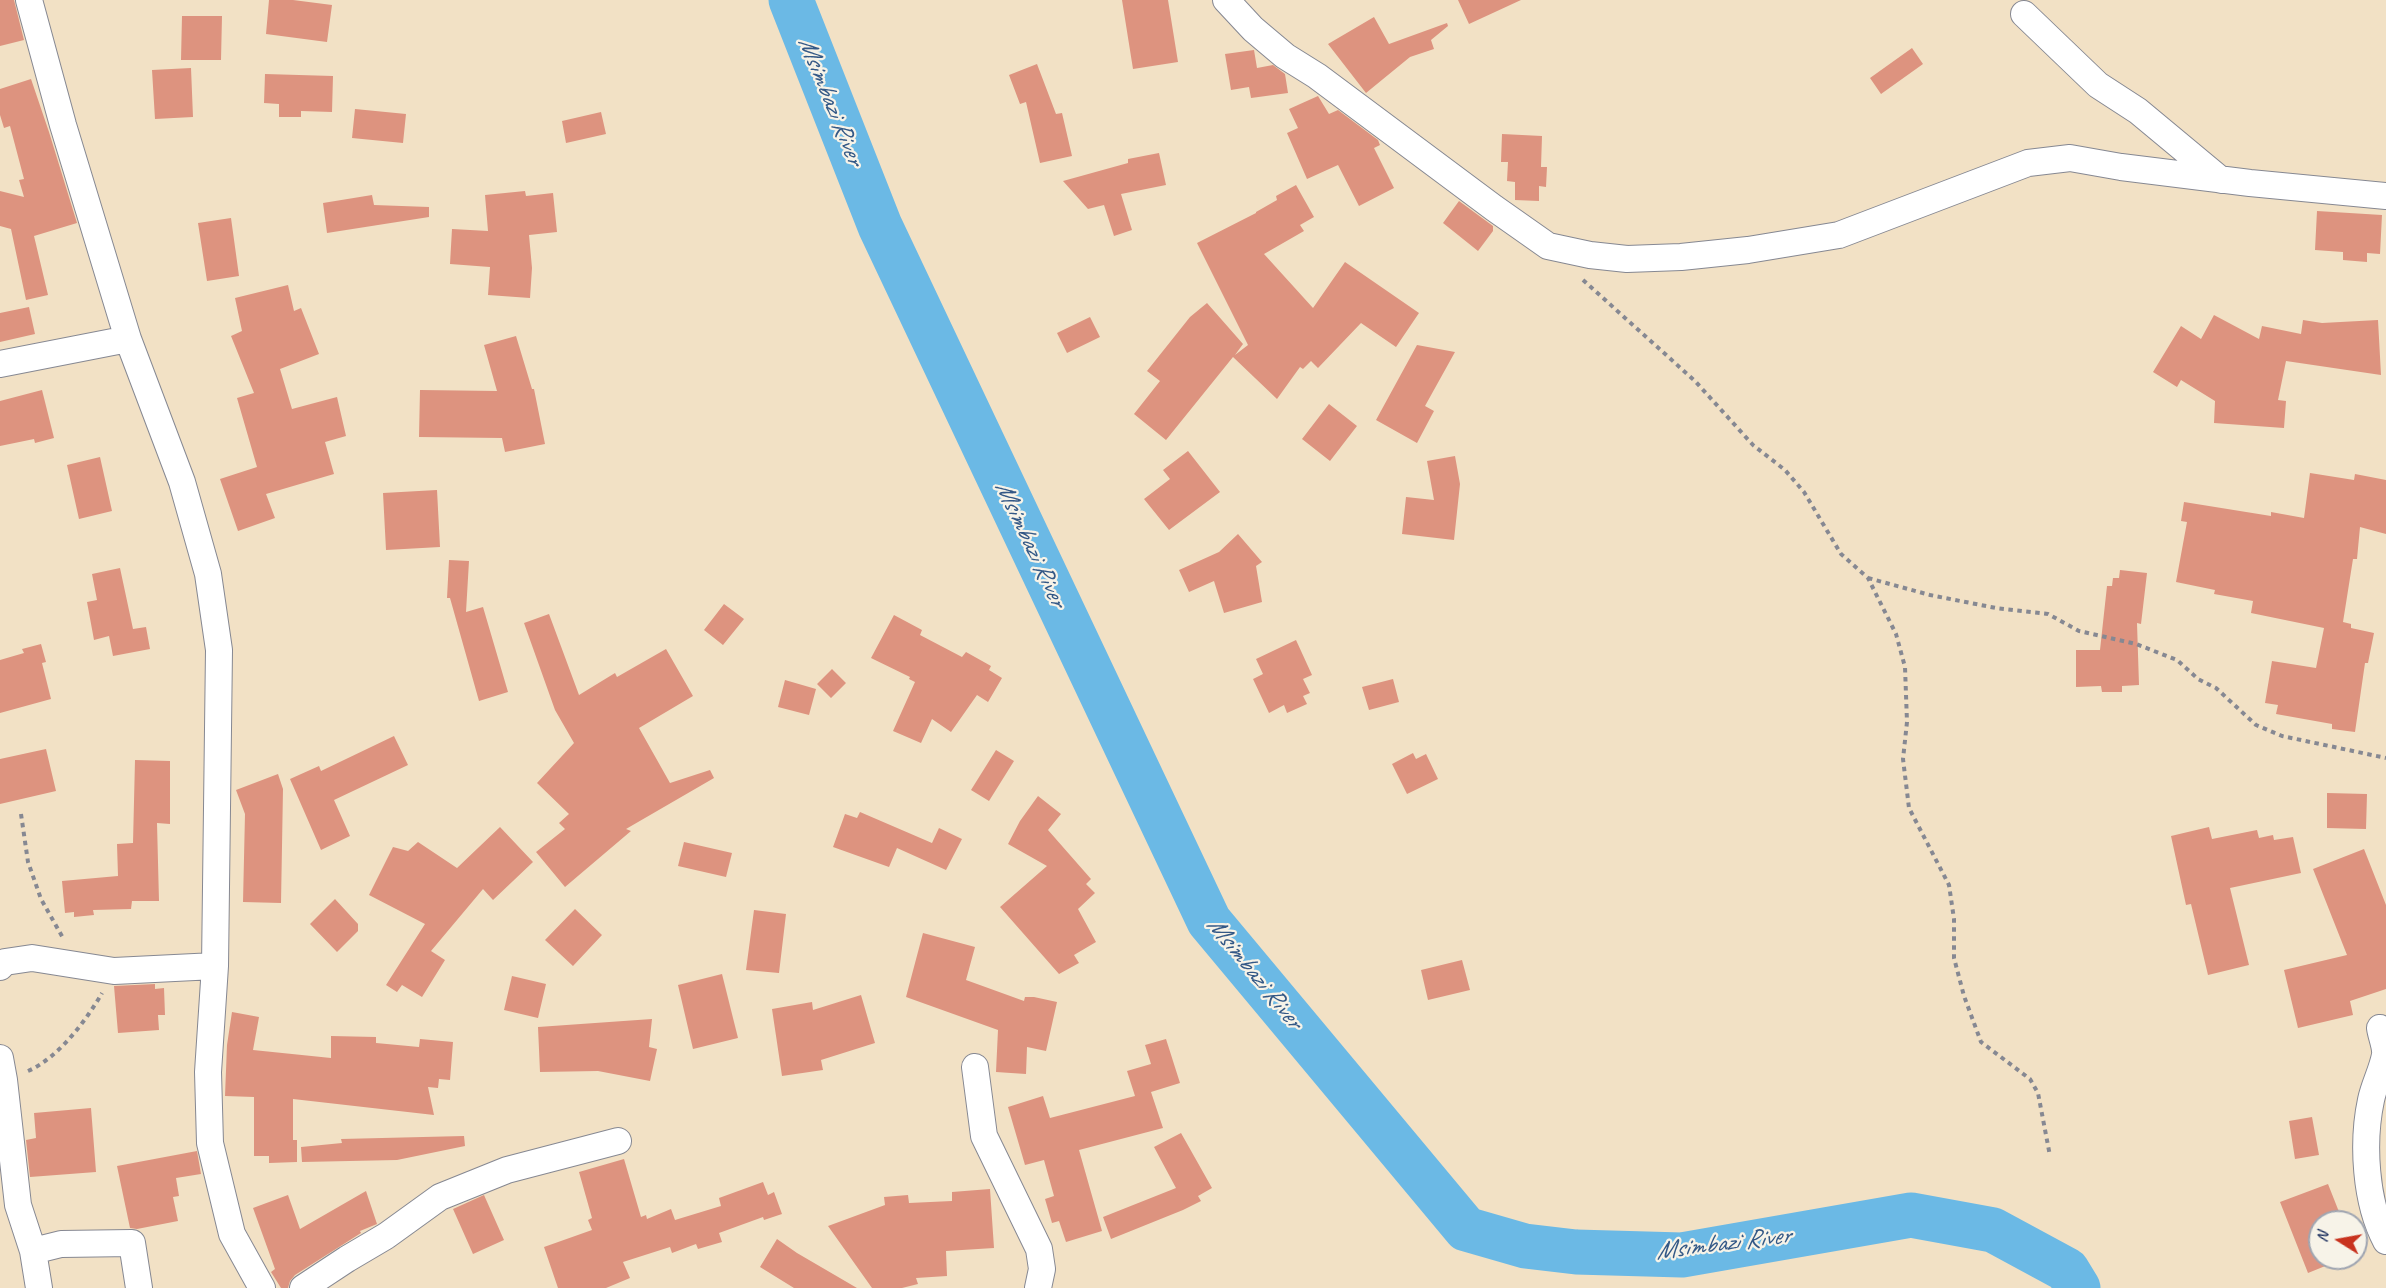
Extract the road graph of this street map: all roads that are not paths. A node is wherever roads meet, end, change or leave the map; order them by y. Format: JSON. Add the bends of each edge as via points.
{"nodes":[{"id":1,"x":29,"y":0,"type":"edge"},
{"id":2,"x":1226,"y":0,"type":"edge"},
{"id":3,"x":2024,"y":14,"type":"dead end"},
{"id":4,"x":2221,"y":180,"type":"junction"},
{"id":5,"x":2386,"y":196,"type":"edge"},
{"id":6,"x":128,"y":339,"type":"junction"},
{"id":7,"x":0,"y":364,"type":"edge"},
{"id":8,"x":215,"y":966,"type":"junction"},
{"id":9,"x":0,"y":967,"type":"edge"},
{"id":10,"x":2380,"y":1028,"type":"dead end"},
{"id":11,"x":975,"y":1067,"type":"dead end"},
{"id":12,"x":1,"y":1073,"type":"edge"},
{"id":13,"x":618,"y":1141,"type":"dead end"},
{"id":14,"x":2386,"y":1241,"type":"edge"},
{"id":15,"x":33,"y":1251,"type":"junction"},
{"id":16,"x":39,"y":1288,"type":"edge"},
{"id":17,"x":140,"y":1288,"type":"edge"},
{"id":18,"x":262,"y":1288,"type":"edge"},
{"id":19,"x":303,"y":1288,"type":"edge"},
{"id":20,"x":1038,"y":1288,"type":"edge"}],
"edges":[{"from":1,"to":6,"type":"street"},
{"from":2,"to":4,"type":"street","via":[[1252,29],[1285,56],[1548,246],[1590,255],[1627,259],[1682,257],[1839,235],[2028,163],[2070,158]]},
{"from":3,"to":4,"type":"street","via":[[2098,85],[2138,111]]},
{"from":4,"to":5,"type":"street"},
{"from":6,"to":7,"type":"street"},
{"from":6,"to":8,"type":"street","via":[[182,482],[208,574],[216,628],[219,755]]},
{"from":8,"to":9,"type":"street","via":[[114,971],[32,958],[5,962]]},
{"from":8,"to":18,"type":"street","via":[[208,1072],[210,1143],[232,1234]]},
{"from":10,"to":14,"type":"street","via":[[2385,1054],[2371,1099],[2365,1144],[2370,1190]]},
{"from":11,"to":20,"type":"street","via":[[984,1136],[1039,1249],[1042,1269]]},
{"from":12,"to":15,"type":"street","via":[[18,1205]]},
{"from":13,"to":19,"type":"street","via":[[507,1170],[440,1197]]},
{"from":15,"to":16,"type":"street"},
{"from":15,"to":17,"type":"street","via":[[61,1244],[132,1243]]}]}
